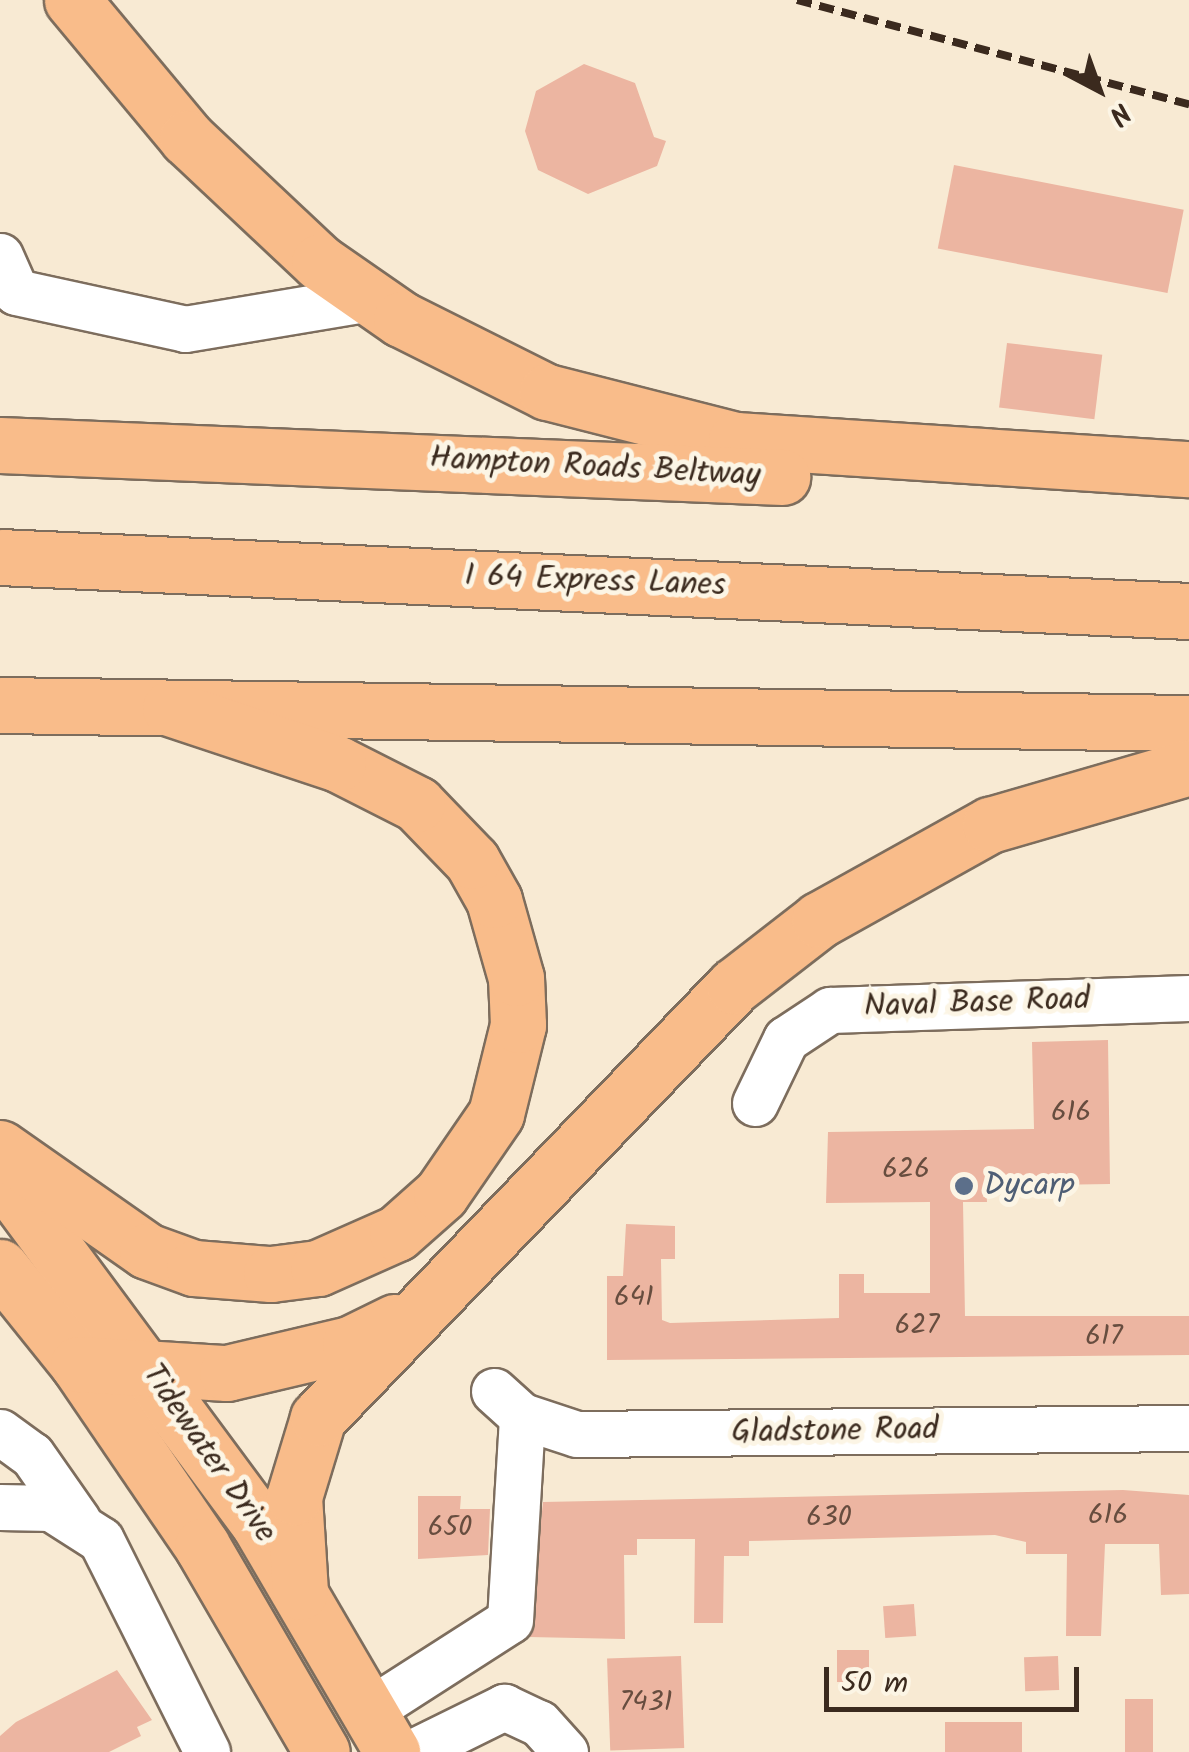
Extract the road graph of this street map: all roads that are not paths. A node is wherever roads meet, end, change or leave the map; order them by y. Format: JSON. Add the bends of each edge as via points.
{"nodes":[{"id":1,"x":72,"y":0,"type":"edge"},
{"id":2,"x":5,"y":283,"type":"edge"},
{"id":3,"x":370,"y":298,"type":"junction"},
{"id":4,"x":0,"y":445,"type":"edge"},
{"id":5,"x":1189,"y":469,"type":"edge"},
{"id":6,"x":1189,"y":503,"type":"edge"},
{"id":7,"x":0,"y":557,"type":"edge"},
{"id":8,"x":1189,"y":611,"type":"edge"},
{"id":9,"x":0,"y":705,"type":"edge"},
{"id":10,"x":170,"y":708,"type":"junction"},
{"id":11,"x":1189,"y":722,"type":"edge"},
{"id":12,"x":1189,"y":767,"type":"edge"},
{"id":13,"x":1189,"y":998,"type":"edge"},
{"id":14,"x":755,"y":1103,"type":"dead end"},
{"id":15,"x":0,"y":1148,"type":"edge"},
{"id":16,"x":0,"y":1174,"type":"edge"},
{"id":17,"x":0,"y":1267,"type":"edge"},
{"id":18,"x":412,"y":1314,"type":"junction"},
{"id":19,"x":78,"y":1364,"type":"junction"},
{"id":20,"x":153,"y":1374,"type":"junction"},
{"id":21,"x":1189,"y":1428,"type":"edge"},
{"id":22,"x":0,"y":1432,"type":"edge"},
{"id":23,"x":0,"y":1507,"type":"edge"},
{"id":24,"x":78,"y":1521,"type":"junction"},
{"id":25,"x":300,"y":1592,"type":"junction"},
{"id":26,"x":380,"y":1731,"type":"edge"},
{"id":27,"x":207,"y":1752,"type":"edge"},
{"id":28,"x":322,"y":1752,"type":"edge"},
{"id":29,"x":413,"y":1752,"type":"edge"},
{"id":30,"x":565,"y":1752,"type":"edge"}],
"edges":[{"from":1,"to":3,"type":"main road","via":[[250,203]]},
{"from":2,"to":3,"type":"street","via":[[185,329]]},
{"from":3,"to":5,"type":"main road","via":[[547,392],[736,440]]},
{"from":4,"to":6,"type":"main road","name":"Hampton Roads Beltway","via":[[542,464]]},
{"from":7,"to":8,"type":"main road","name":"I 64 Express Lanes"},
{"from":9,"to":10,"type":"main road"},
{"from":10,"to":11,"type":"main road"},
{"from":10,"to":15,"type":"main road","via":[[338,764],[417,804],[472,861],[494,900],[516,978],[518,1024],[496,1114],[442,1194],[397,1233],[318,1268],[271,1274],[194,1268],[147,1252]]},
{"from":12,"to":18,"type":"main road","via":[[990,825],[819,920],[734,986]]},
{"from":13,"to":14,"type":"street","name":"Naval Base Road","via":[[830,1010],[786,1039]]},
{"from":16,"to":20,"type":"main road","name":"Tidewater Drive"},
{"from":17,"to":19,"type":"main road","name":"Tidewater Drive"},
{"from":18,"to":20,"type":"main road","via":[[350,1344],[228,1373]]},
{"from":18,"to":25,"type":"main road","via":[[302,1446],[294,1497]]},
{"from":19,"to":20,"type":"main road"},
{"from":19,"to":28,"type":"main road","name":"Tidewater Drive","via":[[202,1546]]},
{"from":20,"to":25,"type":"main road","name":"Tidewater Drive"},
{"from":21,"to":26,"type":"street","name":"Gladstone Road","via":[[577,1434],[508,1403],[510,1620]]},
{"from":22,"to":24,"type":"street","via":[[32,1455]]},
{"from":23,"to":24,"type":"street","via":[[51,1508]]},
{"from":24,"to":27,"type":"street","via":[[101,1540]]},
{"from":25,"to":26,"type":"main road","name":"Tidewater Drive"},
{"from":29,"to":30,"type":"street","via":[[504,1707],[538,1723]]}]}
